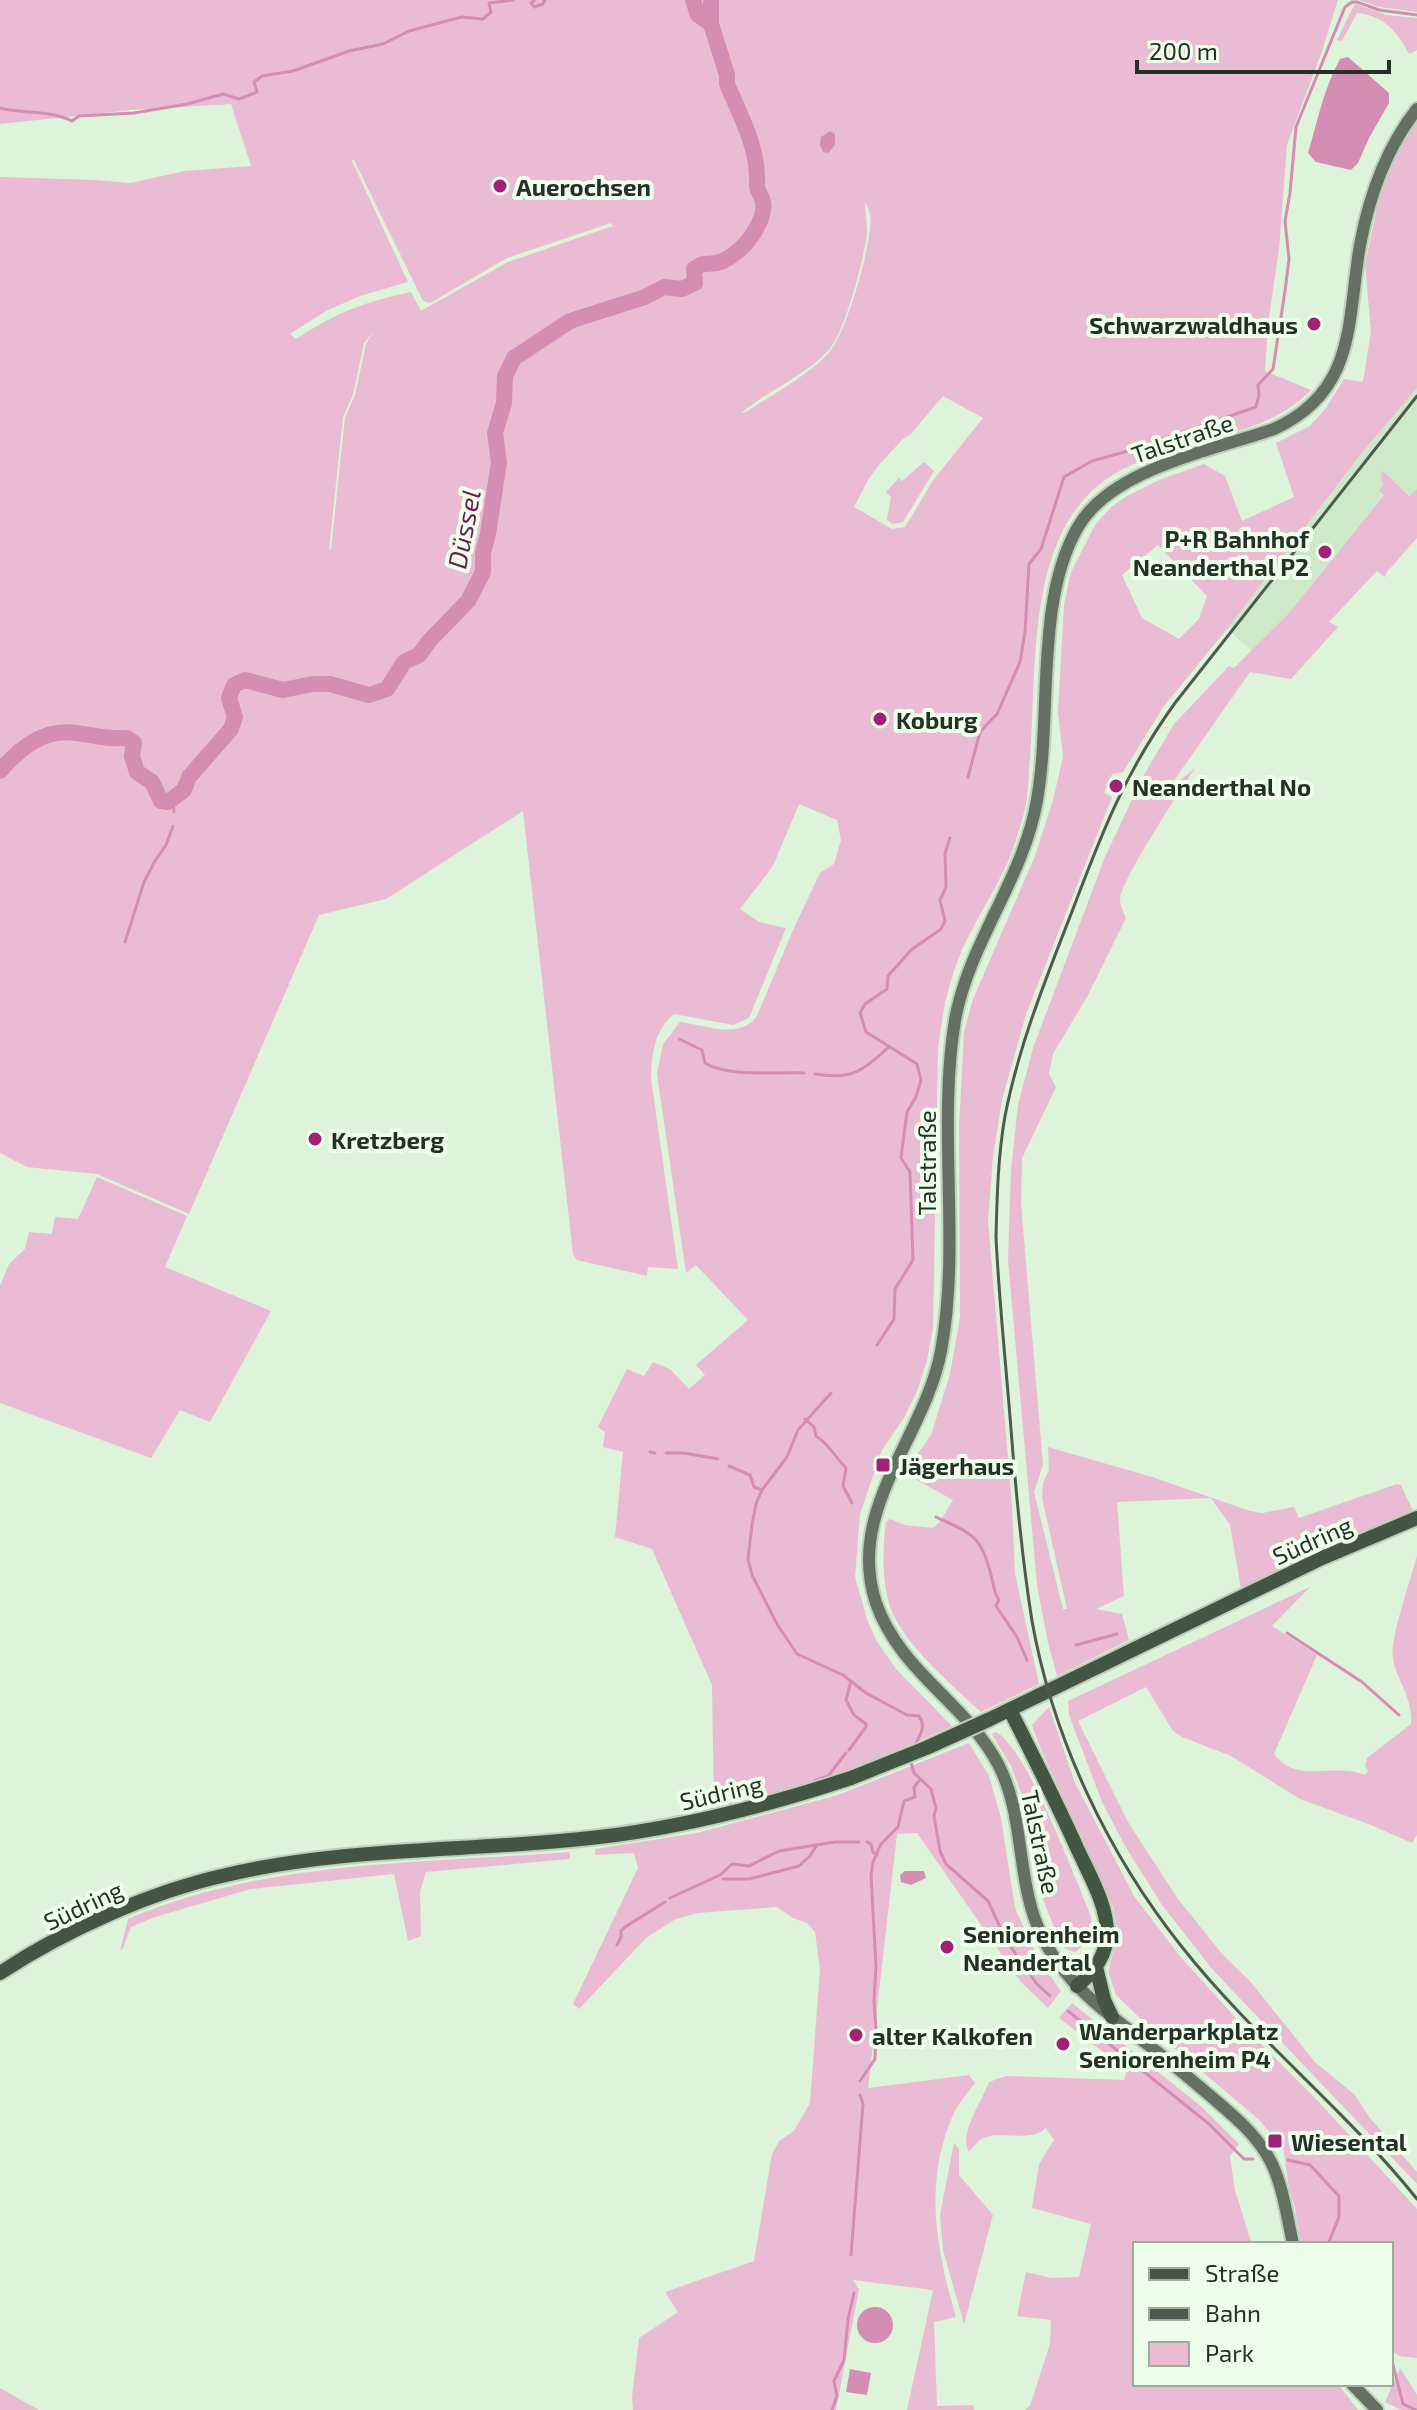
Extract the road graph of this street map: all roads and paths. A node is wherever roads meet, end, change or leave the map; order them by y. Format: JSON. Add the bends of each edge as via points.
{"nodes":[{"id":1,"x":1417,"y":109,"type":"edge"},
{"id":2,"x":1417,"y":1518,"type":"edge"},
{"id":3,"x":1010,"y":1710,"type":"junction"},
{"id":4,"x":1096,"y":1967,"type":"junction"},
{"id":5,"x":0,"y":1973,"type":"edge"},
{"id":6,"x":1077,"y":1986,"type":"junction"},
{"id":7,"x":1112,"y":2017,"type":"junction"},
{"id":8,"x":1292,"y":2242,"type":"edge"},
{"id":9,"x":1354,"y":2386,"type":"edge"},
{"id":10,"x":1377,"y":2410,"type":"edge"}],
"edges":[{"from":1,"to":6,"type":"main road","name":"Talstraße","via":[[1394,144],[1372,199],[1347,337],[1324,392],[1305,412],[1274,429],[1132,478],[1108,493],[1080,524],[1055,588],[1036,806],[956,1016],[942,1344],[930,1390],[877,1507],[871,1583],[893,1640],[969,1723],[998,1764],[1010,1795],[1037,1925]]},
{"from":2,"to":3,"type":"main road","name":"Südring","via":[[1322,1558]]},
{"from":3,"to":4,"type":"main road","via":[[1105,1914],[1105,1947]]},
{"from":3,"to":5,"type":"main road","name":"Südring","bridge":true,"via":[[851,1778],[735,1813],[644,1831],[319,1859],[225,1875],[130,1905]]},
{"from":4,"to":6,"type":"main road"},
{"from":4,"to":7,"type":"main road"},
{"from":6,"to":7,"type":"main road","name":"Talstraße"},
{"from":7,"to":8,"type":"main road","name":"Talstraße","via":[[1252,2134],[1272,2164]]},
{"from":9,"to":10,"type":"main road"}]}
